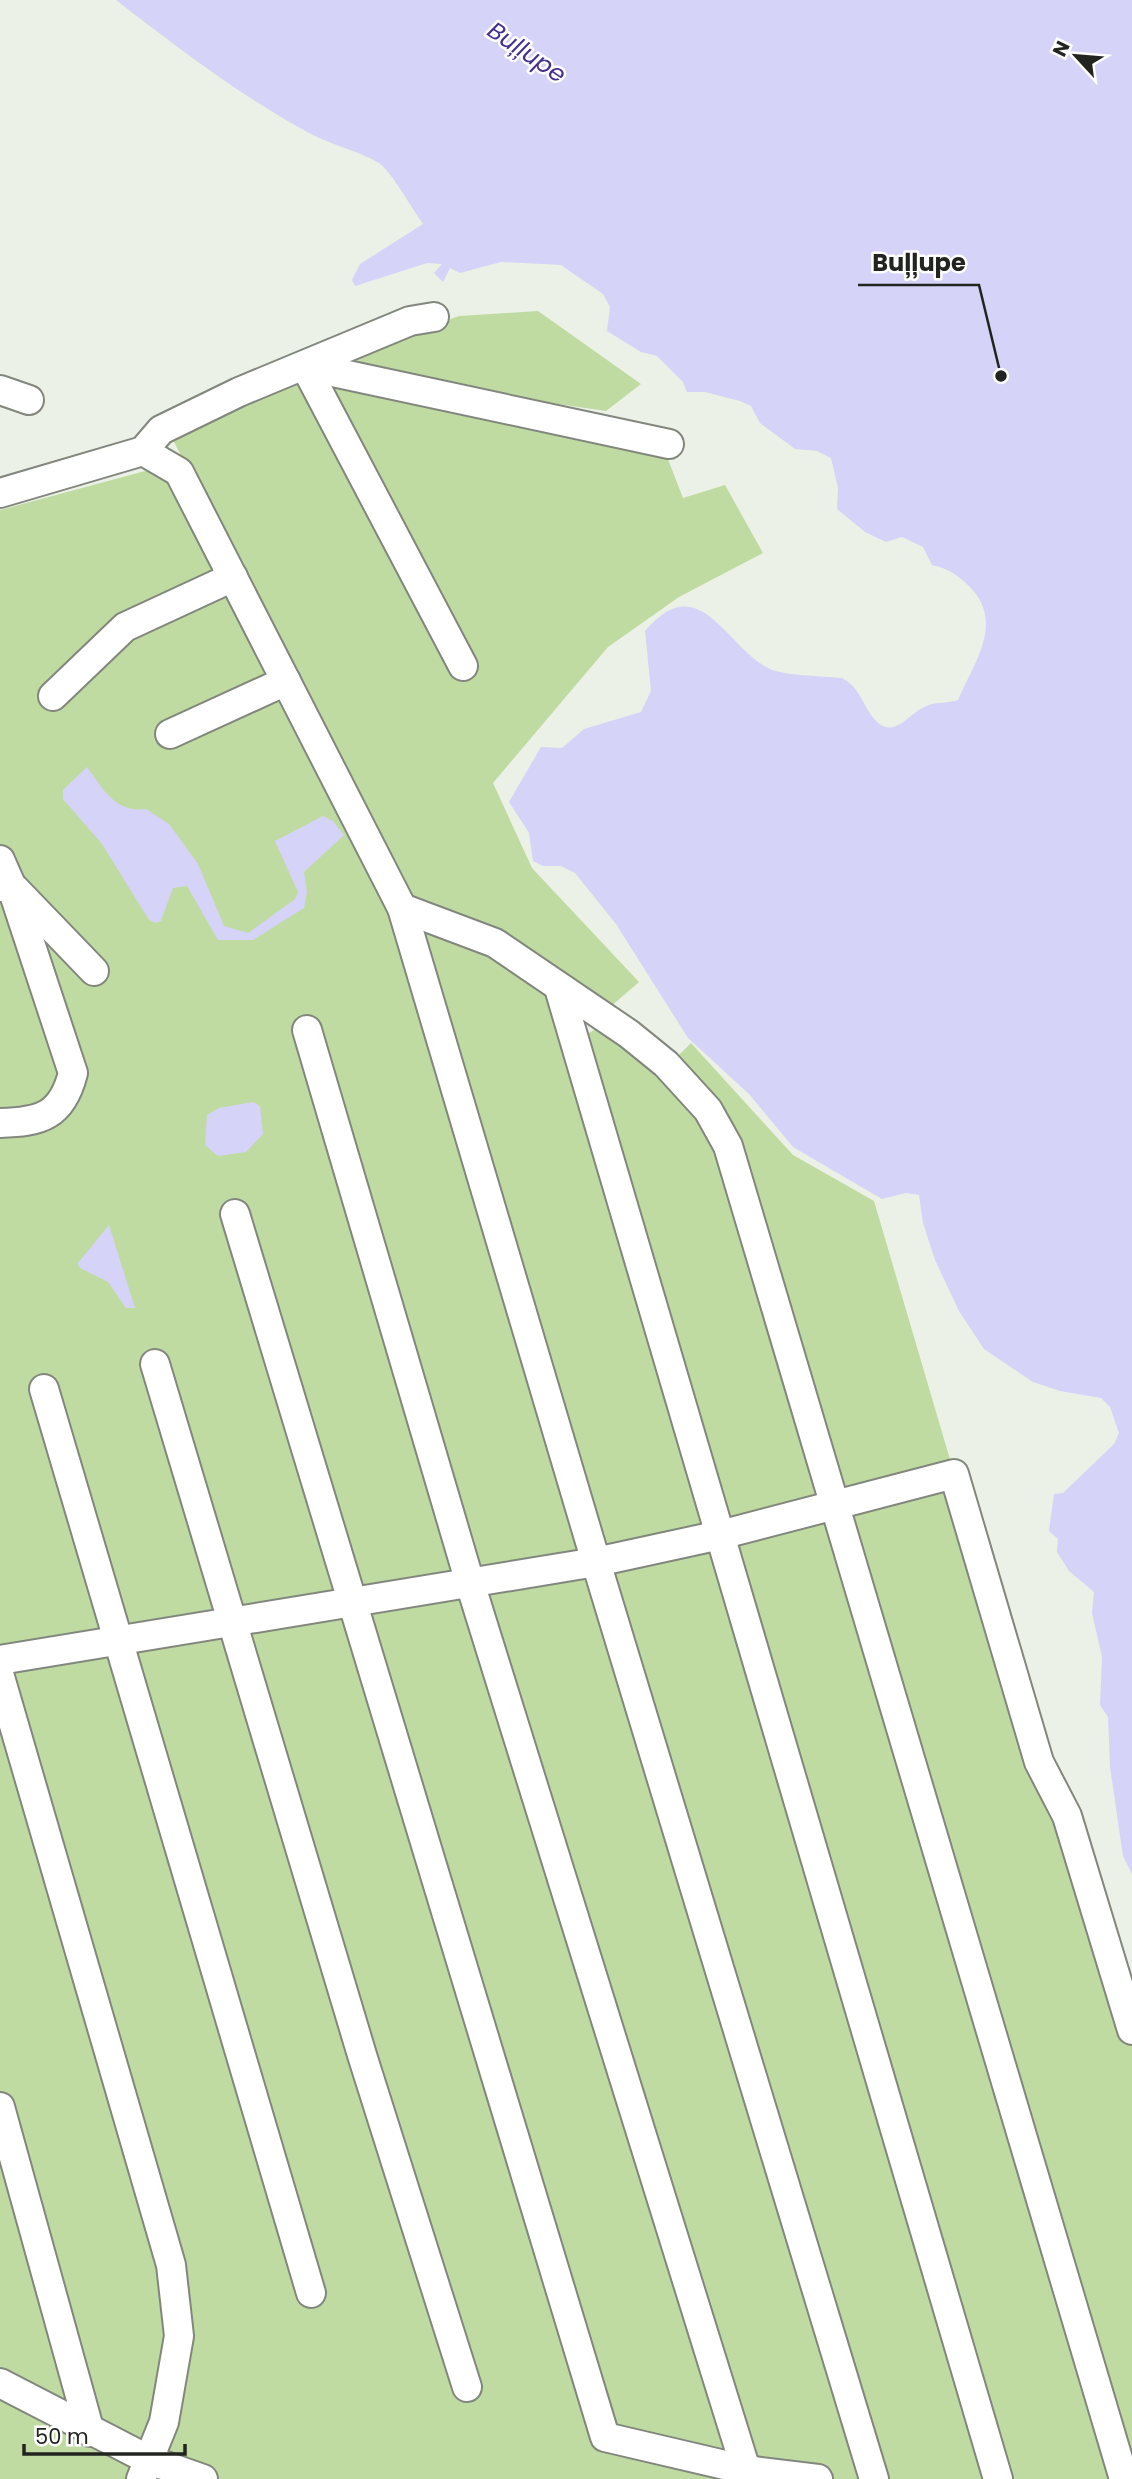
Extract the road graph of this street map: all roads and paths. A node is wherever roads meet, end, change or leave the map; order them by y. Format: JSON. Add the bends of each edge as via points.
{"nodes":[{"id":1,"x":434,"y":317,"type":"dead end"},
{"id":2,"x":305,"y":366,"type":"junction"},
{"id":3,"x":0,"y":390,"type":"edge"},
{"id":4,"x":29,"y":400,"type":"dead end"},
{"id":5,"x":669,"y":444,"type":"dead end"},
{"id":6,"x":143,"y":451,"type":"junction"},
{"id":7,"x":0,"y":492,"type":"edge"},
{"id":8,"x":233,"y":577,"type":"junction"},
{"id":9,"x":463,"y":666,"type":"dead end"},
{"id":10,"x":286,"y":681,"type":"junction"},
{"id":11,"x":53,"y":696,"type":"dead end"},
{"id":12,"x":170,"y":734,"type":"dead end"},
{"id":13,"x":4,"y":877,"type":"edge"},
{"id":14,"x":402,"y":908,"type":"junction"},
{"id":15,"x":94,"y":971,"type":"dead end"},
{"id":16,"x":559,"y":988,"type":"junction"},
{"id":17,"x":307,"y":1030,"type":"dead end"},
{"id":18,"x":0,"y":1123,"type":"edge"},
{"id":19,"x":235,"y":1214,"type":"dead end"},
{"id":20,"x":155,"y":1364,"type":"dead end"},
{"id":21,"x":44,"y":1389,"type":"dead end"},
{"id":22,"x":835,"y":1504,"type":"junction"},
{"id":23,"x":720,"y":1535,"type":"junction"},
{"id":24,"x":596,"y":1562,"type":"junction"},
{"id":25,"x":470,"y":1583,"type":"junction"},
{"id":26,"x":351,"y":1602,"type":"junction"},
{"id":27,"x":231,"y":1621,"type":"junction"},
{"id":28,"x":118,"y":1639,"type":"junction"},
{"id":29,"x":0,"y":1660,"type":"edge"},
{"id":30,"x":0,"y":1677,"type":"edge"},
{"id":31,"x":1132,"y":2030,"type":"edge"},
{"id":32,"x":0,"y":2107,"type":"edge"},
{"id":33,"x":311,"y":2293,"type":"dead end"},
{"id":34,"x":0,"y":2383,"type":"edge"},
{"id":35,"x":467,"y":2387,"type":"dead end"},
{"id":36,"x":1120,"y":2426,"type":"edge"},
{"id":37,"x":90,"y":2432,"type":"junction"},
{"id":38,"x":145,"y":2470,"type":"edge"},
{"id":39,"x":746,"y":2470,"type":"junction"},
{"id":40,"x":203,"y":2479,"type":"edge"},
{"id":41,"x":818,"y":2479,"type":"edge"},
{"id":42,"x":874,"y":2479,"type":"edge"},
{"id":43,"x":998,"y":2479,"type":"edge"},
{"id":44,"x":1124,"y":2479,"type":"edge"}],
"edges":[{"from":1,"to":2,"type":"street","via":[[410,321]]},
{"from":2,"to":5,"type":"street"},
{"from":2,"to":6,"type":"street","via":[[161,430]]},
{"from":2,"to":9,"type":"street"},
{"from":3,"to":4,"type":"street"},
{"from":6,"to":7,"type":"street"},
{"from":6,"to":8,"type":"street","via":[[179,472]]},
{"from":8,"to":10,"type":"street"},
{"from":8,"to":11,"type":"street","via":[[125,627]]},
{"from":10,"to":12,"type":"street"},
{"from":10,"to":14,"type":"street"},
{"from":13,"to":15,"type":"street"},
{"from":13,"to":18,"type":"street","via":[[72,1073],[67,1096],[55,1111],[25,1122]]},
{"from":14,"to":16,"type":"street","via":[[495,943]]},
{"from":14,"to":24,"type":"street"},
{"from":16,"to":22,"type":"street","via":[[666,1064],[708,1110],[728,1146]]},
{"from":16,"to":23,"type":"street"},
{"from":17,"to":25,"type":"street"},
{"from":19,"to":26,"type":"street"},
{"from":20,"to":27,"type":"street"},
{"from":21,"to":28,"type":"street"},
{"from":22,"to":23,"type":"street"},
{"from":22,"to":31,"type":"street","via":[[954,1474],[1039,1762],[1068,1816]]},
{"from":22,"to":36,"type":"street"},
{"from":23,"to":24,"type":"street"},
{"from":23,"to":43,"type":"street"},
{"from":24,"to":25,"type":"street"},
{"from":24,"to":42,"type":"street"},
{"from":25,"to":26,"type":"street"},
{"from":25,"to":39,"type":"street"},
{"from":26,"to":27,"type":"street"},
{"from":26,"to":39,"type":"street","via":[[605,2437]]},
{"from":27,"to":28,"type":"street"},
{"from":27,"to":35,"type":"street"},
{"from":28,"to":29,"type":"street"},
{"from":28,"to":33,"type":"street"},
{"from":30,"to":38,"type":"street","via":[[171,2265],[179,2336],[164,2422]]},
{"from":32,"to":37,"type":"street"},
{"from":34,"to":37,"type":"street"},
{"from":36,"to":44,"type":"street"},
{"from":37,"to":38,"type":"street"},
{"from":38,"to":40,"type":"street"},
{"from":39,"to":41,"type":"street"}]}
